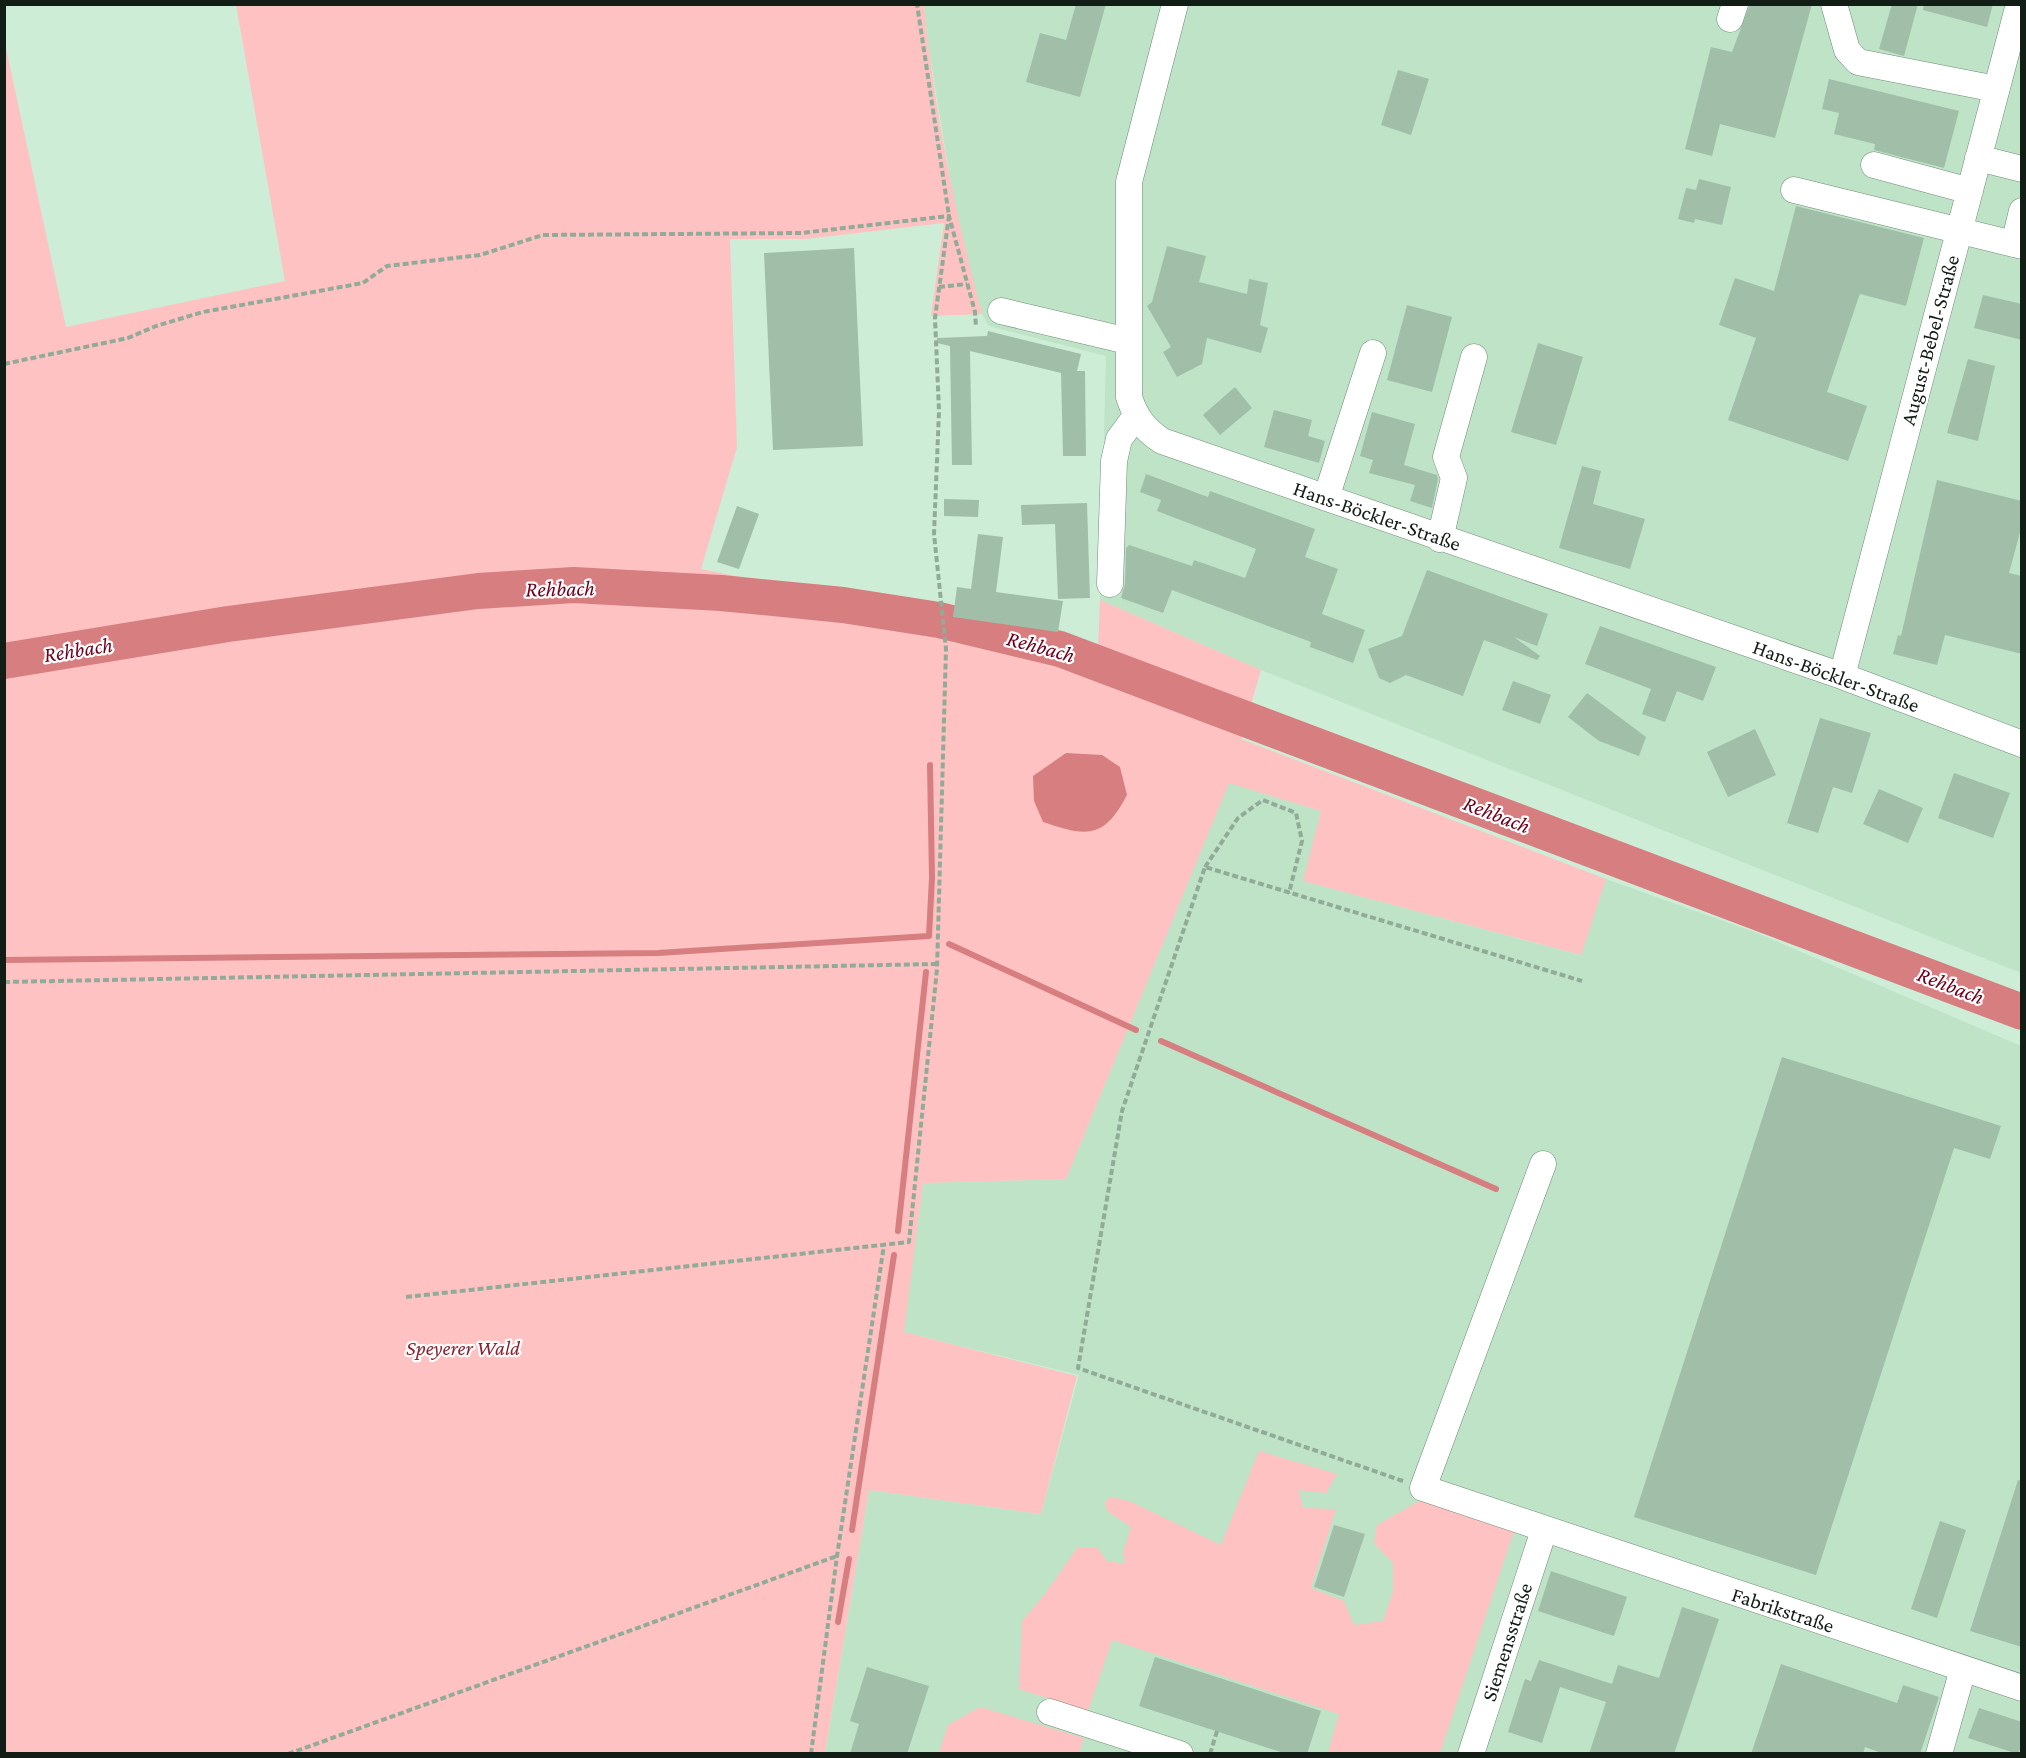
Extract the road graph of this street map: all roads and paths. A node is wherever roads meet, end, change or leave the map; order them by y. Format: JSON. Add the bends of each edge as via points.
{"nodes":[{"id":1,"x":917,"y":4,"type":"edge"},
{"id":2,"x":1175,"y":4,"type":"edge"},
{"id":3,"x":1834,"y":4,"type":"edge"},
{"id":4,"x":2019,"y":4,"type":"edge"},
{"id":5,"x":1996,"y":89,"type":"junction"},
{"id":6,"x":1978,"y":158,"type":"junction"},
{"id":7,"x":1874,"y":165,"type":"dead end"},
{"id":8,"x":2022,"y":169,"type":"edge"},
{"id":9,"x":1794,"y":190,"type":"dead end"},
{"id":10,"x":1970,"y":191,"type":"junction"},
{"id":11,"x":2022,"y":211,"type":"edge"},
{"id":12,"x":949,"y":216,"type":"junction"},
{"id":13,"x":1959,"y":230,"type":"junction"},
{"id":14,"x":2018,"y":245,"type":"edge"},
{"id":15,"x":967,"y":284,"type":"junction"},
{"id":16,"x":939,"y":287,"type":"junction"},
{"id":17,"x":1001,"y":311,"type":"dead end"},
{"id":18,"x":976,"y":327,"type":"dead end"},
{"id":19,"x":1128,"y":341,"type":"junction"},
{"id":20,"x":1373,"y":353,"type":"dead end"},
{"id":21,"x":1474,"y":357,"type":"dead end"},
{"id":22,"x":4,"y":364,"type":"edge"},
{"id":23,"x":1136,"y":416,"type":"junction"},
{"id":24,"x":1326,"y":498,"type":"junction"},
{"id":25,"x":1440,"y":539,"type":"junction"},
{"id":26,"x":1110,"y":584,"type":"dead end"},
{"id":27,"x":1842,"y":676,"type":"junction"},
{"id":28,"x":2022,"y":744,"type":"edge"},
{"id":29,"x":1205,"y":867,"type":"junction"},
{"id":30,"x":1289,"y":893,"type":"junction"},
{"id":31,"x":937,"y":964,"type":"junction"},
{"id":32,"x":1582,"y":981,"type":"dead end"},
{"id":33,"x":4,"y":982,"type":"edge"},
{"id":34,"x":1543,"y":1164,"type":"dead end"},
{"id":35,"x":884,"y":1245,"type":"junction"},
{"id":36,"x":406,"y":1297,"type":"dead end"},
{"id":37,"x":1423,"y":1488,"type":"junction"},
{"id":38,"x":1544,"y":1530,"type":"junction"},
{"id":39,"x":837,"y":1556,"type":"junction"},
{"id":40,"x":1963,"y":1669,"type":"junction"},
{"id":41,"x":2022,"y":1688,"type":"edge"},
{"id":42,"x":1050,"y":1712,"type":"dead end"},
{"id":43,"x":1217,"y":1731,"type":"dead end"},
{"id":44,"x":288,"y":1754,"type":"edge"},
{"id":45,"x":811,"y":1754,"type":"edge"},
{"id":46,"x":1180,"y":1754,"type":"edge"},
{"id":47,"x":1210,"y":1754,"type":"edge"},
{"id":48,"x":1471,"y":1754,"type":"edge"},
{"id":49,"x":1939,"y":1754,"type":"edge"}],
"edges":[{"from":1,"to":12,"type":"path"},
{"from":2,"to":19,"type":"street","name":"Hans-Böckler-Straße","via":[[1129,182]]},
{"from":3,"to":5,"type":"street","via":[[1848,50],[1858,62]]},
{"from":4,"to":5,"type":"street","name":"August-Bebel-Straße"},
{"from":5,"to":6,"type":"street","name":"August-Bebel-Straße"},
{"from":6,"to":8,"type":"street"},
{"from":6,"to":10,"type":"street","name":"August-Bebel-Straße"},
{"from":7,"to":10,"type":"street"},
{"from":9,"to":13,"type":"street"},
{"from":10,"to":13,"type":"street","name":"August-Bebel-Straße"},
{"from":11,"to":14,"type":"street"},
{"from":12,"to":15,"type":"path"},
{"from":12,"to":16,"type":"path"},
{"from":12,"to":22,"type":"path","via":[[801,233],[543,235],[480,255],[387,266],[363,283],[203,312],[128,338]]},
{"from":13,"to":14,"type":"street"},
{"from":13,"to":27,"type":"street","name":"August-Bebel-Straße"},
{"from":15,"to":16,"type":"path"},
{"from":15,"to":18,"type":"path"},
{"from":16,"to":31,"type":"path","via":[[934,534],[945,627]]},
{"from":17,"to":19,"type":"street"},
{"from":19,"to":23,"type":"street","name":"Hans-Böckler-Straße","via":[[1129,397]]},
{"from":20,"to":24,"type":"street"},
{"from":21,"to":25,"type":"street","via":[[1446,457],[1454,478]]},
{"from":23,"to":24,"type":"street","name":"Hans-Böckler-Straße","via":[[1146,431],[1162,441]]},
{"from":23,"to":26,"type":"street","via":[[1119,439],[1114,461]]},
{"from":24,"to":25,"type":"street","name":"Hans-Böckler-Straße"},
{"from":25,"to":27,"type":"street","name":"Hans-Böckler-Straße"},
{"from":27,"to":28,"type":"street","name":"Hans-Böckler-Straße"},
{"from":29,"to":30,"type":"path"},
{"from":29,"to":30,"type":"path","via":[[1238,818],[1263,800],[1296,813],[1302,841]]},
{"from":29,"to":37,"type":"path","via":[[1122,1111],[1078,1368]]},
{"from":30,"to":32,"type":"path"},
{"from":31,"to":33,"type":"path"},
{"from":31,"to":35,"type":"path","via":[[909,1242]]},
{"from":34,"to":37,"type":"street"},
{"from":35,"to":36,"type":"path"},
{"from":35,"to":39,"type":"path"},
{"from":37,"to":38,"type":"street","name":"Fabrikstraße"},
{"from":38,"to":40,"type":"street","name":"Fabrikstraße"},
{"from":38,"to":48,"type":"street","name":"Siemensstraße"},
{"from":39,"to":44,"type":"path"},
{"from":39,"to":45,"type":"path"},
{"from":40,"to":41,"type":"street","name":"Fabrikstraße"},
{"from":40,"to":49,"type":"street"},
{"from":42,"to":46,"type":"street"},
{"from":43,"to":47,"type":"path"}]}
